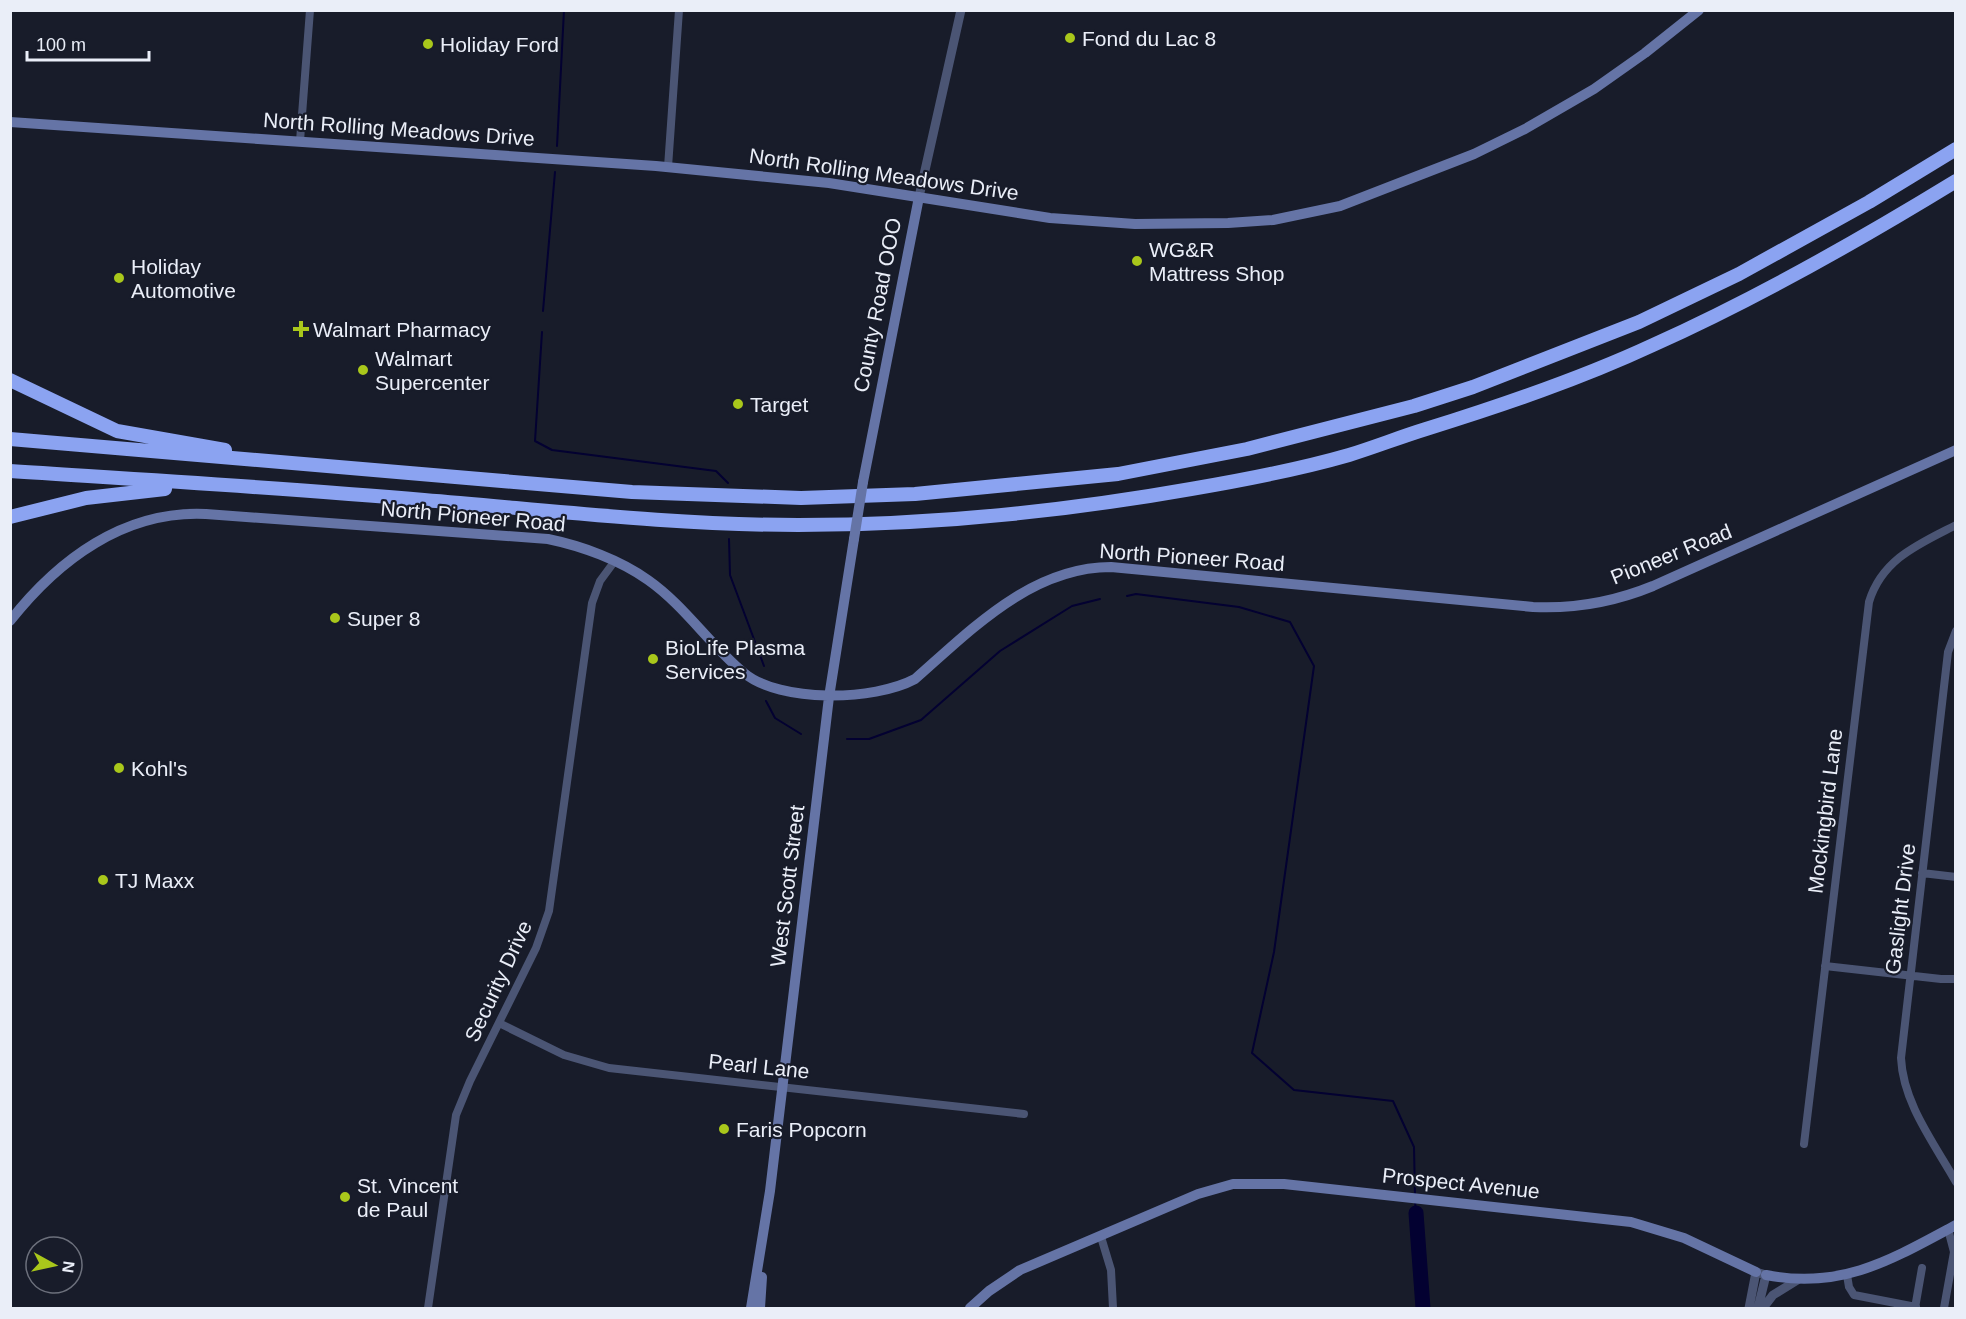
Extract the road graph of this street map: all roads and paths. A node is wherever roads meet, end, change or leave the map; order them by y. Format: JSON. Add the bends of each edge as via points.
{"nodes":[{"id":1,"x":310,"y":10,"type":"edge"},
{"id":2,"x":679,"y":10,"type":"edge"},
{"id":3,"x":961,"y":10,"type":"edge"},
{"id":4,"x":1699,"y":10,"type":"edge"},
{"id":5,"x":10,"y":122,"type":"edge"},
{"id":6,"x":300,"y":141,"type":"junction"},
{"id":7,"x":1956,"y":149,"type":"edge"},
{"id":8,"x":668,"y":167,"type":"junction"},
{"id":9,"x":1956,"y":181,"type":"edge"},
{"id":10,"x":919,"y":197,"type":"junction"},
{"id":11,"x":10,"y":380,"type":"edge"},
{"id":12,"x":10,"y":439,"type":"edge"},
{"id":13,"x":1956,"y":450,"type":"edge"},
{"id":14,"x":307,"y":465,"type":"junction"},
{"id":15,"x":10,"y":471,"type":"edge"},
{"id":16,"x":264,"y":486,"type":"junction"},
{"id":17,"x":10,"y":517,"type":"edge"},
{"id":18,"x":1956,"y":525,"type":"edge"},
{"id":19,"x":854,"y":539,"type":"joint"},
{"id":20,"x":614,"y":562,"type":"junction"},
{"id":21,"x":1347,"y":588,"type":"joint"},
{"id":22,"x":10,"y":621,"type":"edge"},
{"id":23,"x":1956,"y":631,"type":"edge"},
{"id":24,"x":829,"y":697,"type":"junction"},
{"id":25,"x":1922,"y":873,"type":"junction"},
{"id":26,"x":1956,"y":877,"type":"edge"},
{"id":27,"x":1825,"y":966,"type":"junction"},
{"id":28,"x":1910,"y":976,"type":"junction"},
{"id":29,"x":1956,"y":979,"type":"edge"},
{"id":30,"x":499,"y":1023,"type":"junction"},
{"id":31,"x":783,"y":1087,"type":"junction"},
{"id":32,"x":1024,"y":1114,"type":"dead end"},
{"id":33,"x":1804,"y":1144,"type":"dead end"},
{"id":34,"x":1956,"y":1182,"type":"edge"},
{"id":35,"x":1952,"y":1227,"type":"edge"},
{"id":36,"x":1101,"y":1237,"type":"junction"},
{"id":37,"x":763,"y":1238,"type":"junction"},
{"id":38,"x":1955,"y":1243,"type":"edge"},
{"id":39,"x":1922,"y":1268,"type":"dead end"},
{"id":40,"x":1761,"y":1273,"type":"junction"},
{"id":41,"x":1847,"y":1275,"type":"junction"},
{"id":42,"x":1799,"y":1279,"type":"junction"},
{"id":43,"x":428,"y":1308,"type":"edge"},
{"id":44,"x":751,"y":1308,"type":"edge"},
{"id":45,"x":760,"y":1308,"type":"edge"},
{"id":46,"x":970,"y":1308,"type":"edge"},
{"id":47,"x":1113,"y":1308,"type":"edge"},
{"id":48,"x":1749,"y":1308,"type":"edge"},
{"id":49,"x":1758,"y":1308,"type":"edge"},
{"id":50,"x":1763,"y":1308,"type":"edge"},
{"id":51,"x":1916,"y":1308,"type":"edge"},
{"id":52,"x":1944,"y":1308,"type":"edge"}],
"edges":[{"from":1,"to":6,"type":"street"},
{"from":2,"to":8,"type":"street"},
{"from":3,"to":10,"type":"street","name":"County Road OOO"},
{"from":4,"to":10,"type":"main road","name":"North Rolling Meadows Drive","via":[[1619,72],[1526,129],[1428,173],[1320,211],[1253,221],[1135,224],[1050,218]]},
{"from":5,"to":6,"type":"main road","name":"North Rolling Meadows Drive"},
{"from":6,"to":8,"type":"main road","name":"North Rolling Meadows Drive"},
{"from":7,"to":14,"type":"highway","via":[[1812,235],[1639,322],[1473,387],[1236,452],[1118,474],[1049,482],[915,494],[801,498],[632,492]]},
{"from":8,"to":10,"type":"main road","name":"North Rolling Meadows Drive","via":[[829,183]]},
{"from":9,"to":16,"type":"highway","via":[[1816,264],[1651,347],[1480,413],[1347,455],[1252,478],[1041,512],[798,525],[594,514]]},
{"from":10,"to":19,"type":"main road","name":"County Road OOO","bridge":true},
{"from":11,"to":14,"type":"highway","via":[[117,431]]},
{"from":12,"to":14,"type":"highway"},
{"from":13,"to":21,"type":"main road","name":"Pioneer Road","via":[[1694,568],[1608,600],[1533,607]]},
{"from":15,"to":16,"type":"highway"},
{"from":16,"to":17,"type":"highway","via":[[152,489],[86,498]]},
{"from":18,"to":27,"type":"street","name":"Mockingbird Lane","via":[[1894,561],[1876,582],[1869,602]]},
{"from":19,"to":24,"type":"main road","name":"West Scott Street"},
{"from":20,"to":22,"type":"main road","name":"North Pioneer Road","via":[[588,549],[548,538],[189,514],[100,537],[50,576]]},
{"from":20,"to":24,"type":"main road","name":"North Pioneer Road","via":[[650,582],[682,609],[746,675],[765,685]]},
{"from":20,"to":30,"type":"street","name":"Security Drive","via":[[600,581],[592,603],[549,911],[536,948]]},
{"from":21,"to":24,"type":"main road","name":"North Pioneer Road","via":[[1112,567],[1079,570],[1050,579],[1002,605],[915,679],[898,688]]},
{"from":23,"to":25,"type":"street","name":"Gaslight Drive","via":[[1948,649]]},
{"from":24,"to":31,"type":"main road","name":"West Scott Street"},
{"from":25,"to":26,"type":"street"},
{"from":25,"to":28,"type":"street","name":"Gaslight Drive"},
{"from":27,"to":28,"type":"street"},
{"from":27,"to":33,"type":"street","name":"Mockingbird Lane"},
{"from":28,"to":29,"type":"street"},
{"from":28,"to":34,"type":"street","name":"Gaslight Drive","via":[[1901,1050],[1904,1083]]},
{"from":30,"to":31,"type":"street","name":"Pearl Lane","via":[[557,1052],[594,1064]]},
{"from":30,"to":43,"type":"street","name":"Security Drive","via":[[456,1115]]},
{"from":31,"to":32,"type":"street","name":"Pearl Lane"},
{"from":31,"to":37,"type":"main road","name":"West Scott Street"},
{"from":35,"to":38,"type":"street"},
{"from":35,"to":41,"type":"main road","name":"Prospect Avenue","via":[[1891,1260]]},
{"from":36,"to":40,"type":"main road","name":"Prospect Avenue","via":[[1204,1191],[1233,1184],[1284,1184],[1647,1225]]},
{"from":36,"to":46,"type":"main road","name":"Prospect Avenue","via":[[1020,1270]]},
{"from":36,"to":47,"type":"street","via":[[1111,1270]]},
{"from":37,"to":44,"type":"main road","name":"West Scott Street"},
{"from":37,"to":45,"type":"main road","name":"West Scott Street"},
{"from":38,"to":52,"type":"street"},
{"from":39,"to":51,"type":"street"},
{"from":40,"to":42,"type":"main road","name":"Prospect Avenue"},
{"from":40,"to":48,"type":"street"},
{"from":40,"to":49,"type":"street"},
{"from":41,"to":42,"type":"main road","name":"Prospect Avenue"},
{"from":41,"to":51,"type":"street","via":[[1854,1295]]},
{"from":42,"to":50,"type":"street","via":[[1773,1295]]}]}
